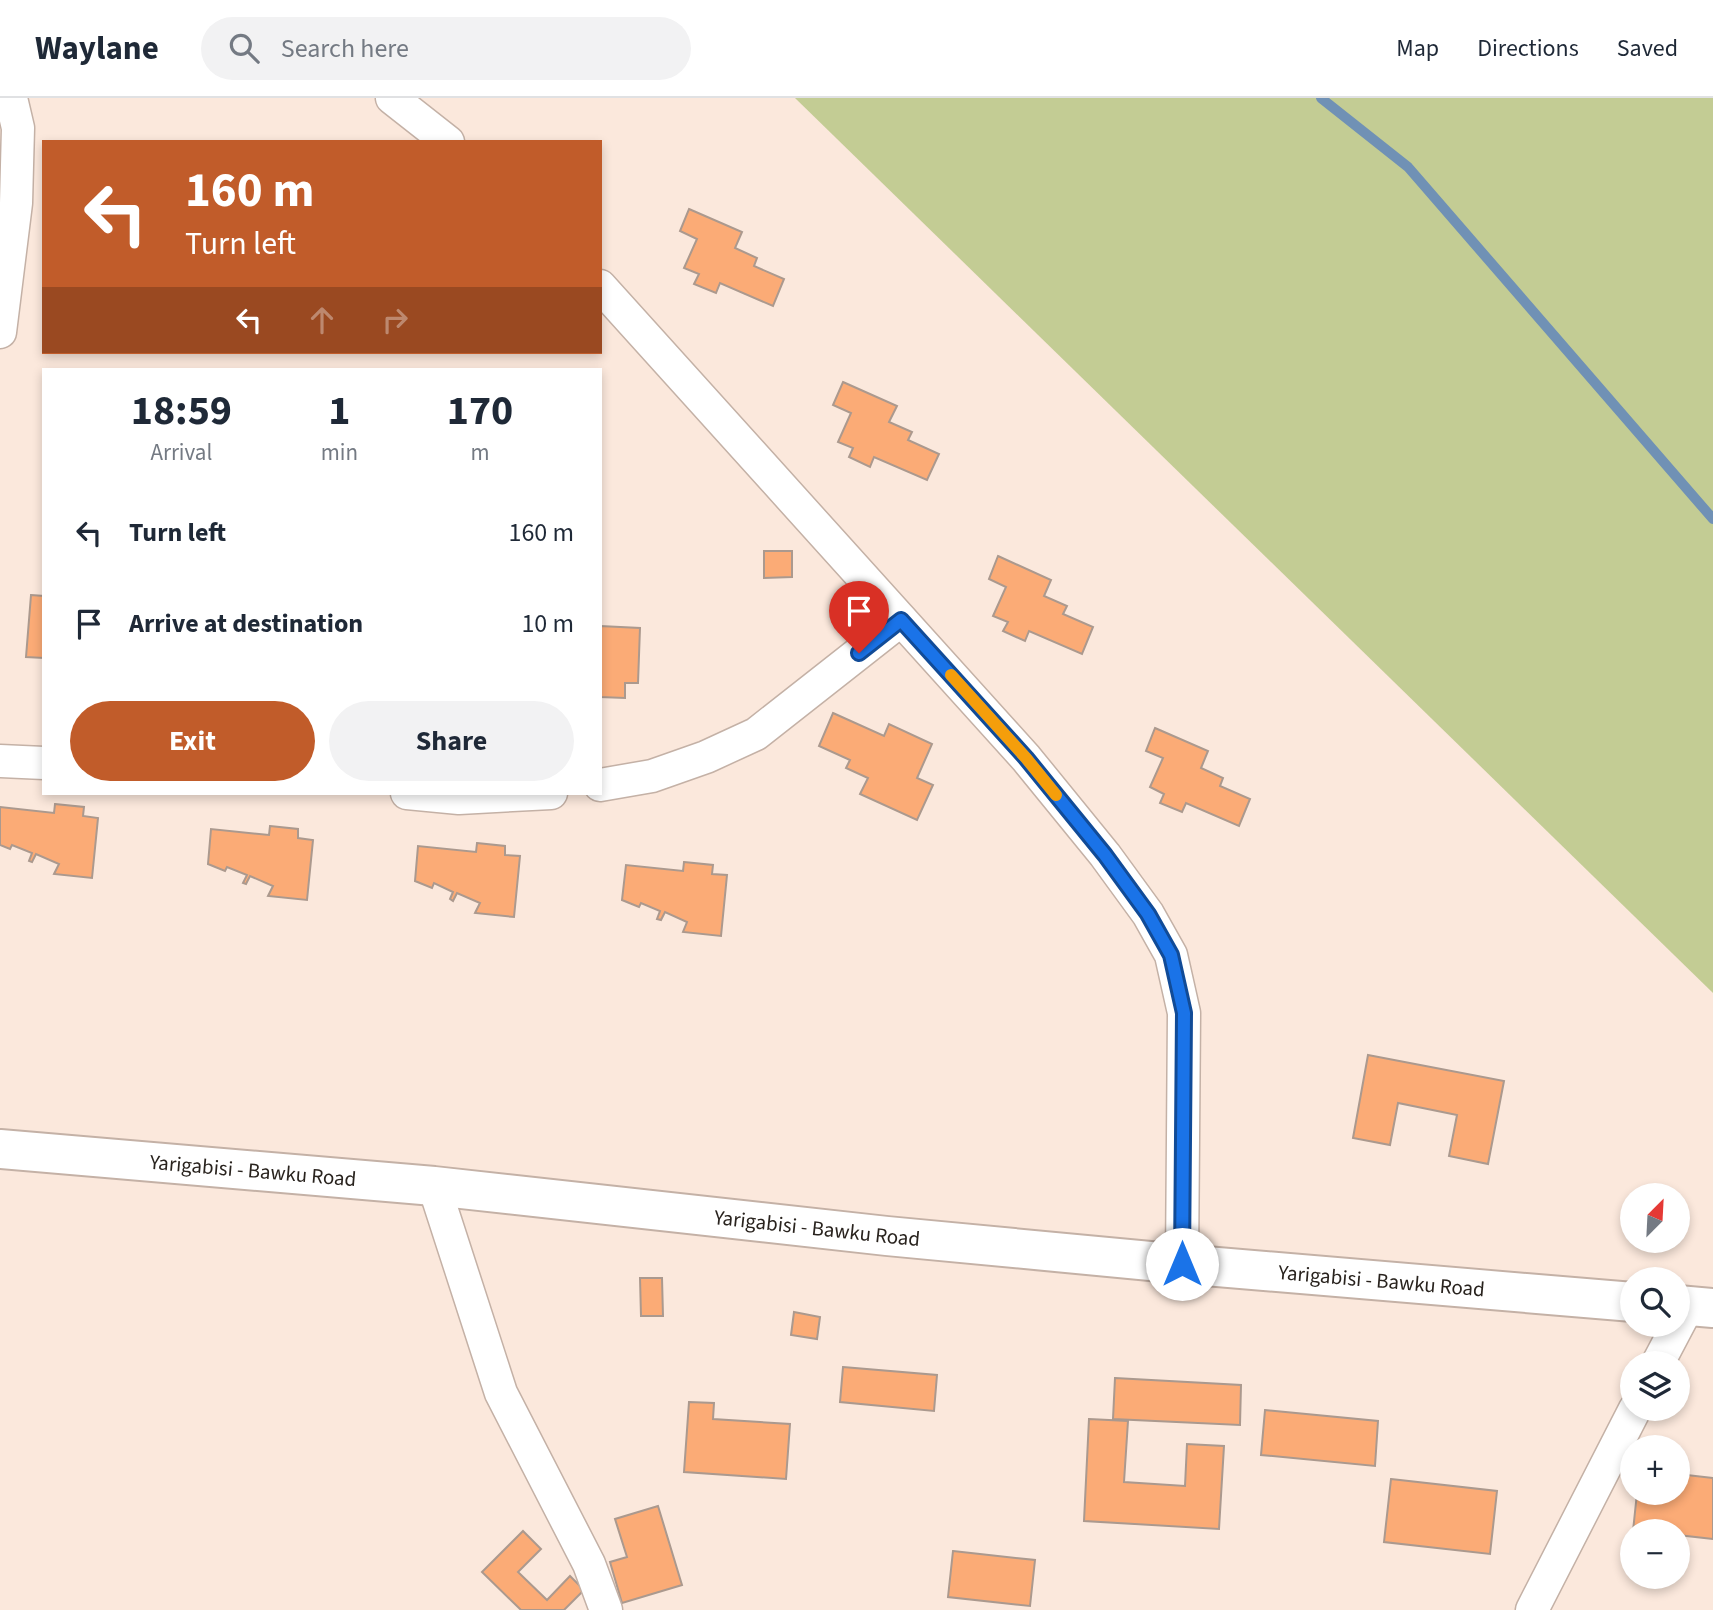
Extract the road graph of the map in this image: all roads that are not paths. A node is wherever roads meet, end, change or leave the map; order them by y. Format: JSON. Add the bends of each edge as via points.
{"nodes":[{"id":1,"x":11,"y":98,"type":"edge"},
{"id":2,"x":393,"y":98,"type":"edge"},
{"id":3,"x":446,"y":140,"type":"edge"},
{"id":4,"x":602,"y":288,"type":"edge"},
{"id":5,"x":0,"y":332,"type":"edge"},
{"id":6,"x":901,"y":620,"type":"junction"},
{"id":7,"x":0,"y":761,"type":"edge"},
{"id":8,"x":42,"y":763,"type":"edge"},
{"id":9,"x":602,"y":785,"type":"edge"},
{"id":10,"x":428,"y":795,"type":"edge"},
{"id":11,"x":514,"y":795,"type":"edge"},
{"id":12,"x":0,"y":1149,"type":"edge"},
{"id":13,"x":434,"y":1186,"type":"junction"},
{"id":14,"x":1182,"y":1264,"type":"junction"},
{"id":15,"x":1620,"y":1300,"type":"edge"},
{"id":16,"x":1693,"y":1306,"type":"edge"},
{"id":17,"x":1665,"y":1351,"type":"edge"},
{"id":18,"x":1629,"y":1421,"type":"edge"},
{"id":19,"x":606,"y":1610,"type":"edge"},
{"id":20,"x":1532,"y":1610,"type":"edge"}],
"edges":[{"from":1,"to":5,"type":"street","via":[[18,128],[16,202]]},
{"from":2,"to":3,"type":"street"},
{"from":4,"to":6,"type":"street"},
{"from":6,"to":9,"type":"street","via":[[756,734],[652,776]]},
{"from":6,"to":14,"type":"street","via":[[1026,758],[1105,855],[1171,955],[1184,1013]]},
{"from":7,"to":8,"type":"street"},
{"from":10,"to":11,"type":"street"},
{"from":12,"to":13,"type":"highway","name":"Yarigabisi - Bawku Road"},
{"from":13,"to":14,"type":"highway","name":"Yarigabisi - Bawku Road"},
{"from":13,"to":19,"type":"street","via":[[500,1393],[589,1564]]},
{"from":14,"to":15,"type":"highway","name":"Yarigabisi - Bawku Road"},
{"from":16,"to":17,"type":"street"},
{"from":18,"to":20,"type":"street"}]}
